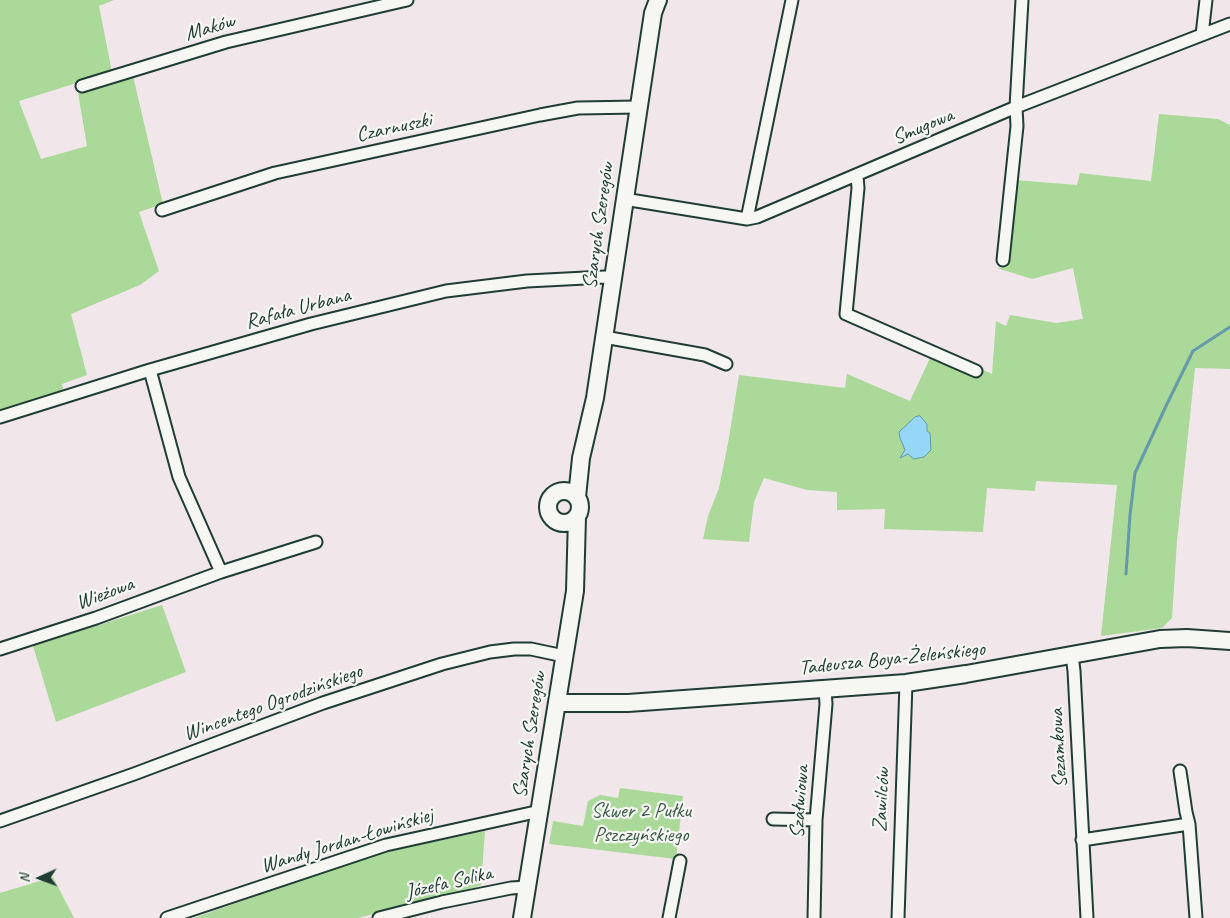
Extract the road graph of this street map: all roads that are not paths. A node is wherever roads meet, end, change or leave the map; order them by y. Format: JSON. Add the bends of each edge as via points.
{"nodes":[{"id":1,"x":408,"y":0,"type":"edge"},
{"id":2,"x":658,"y":0,"type":"edge"},
{"id":3,"x":792,"y":0,"type":"edge"},
{"id":4,"x":1022,"y":0,"type":"edge"},
{"id":5,"x":1206,"y":0,"type":"edge"},
{"id":6,"x":1230,"y":24,"type":"edge"},
{"id":7,"x":1202,"y":35,"type":"junction"},
{"id":8,"x":82,"y":86,"type":"dead end"},
{"id":9,"x":638,"y":107,"type":"junction"},
{"id":10,"x":1016,"y":107,"type":"junction"},
{"id":11,"x":857,"y":176,"type":"junction"},
{"id":12,"x":624,"y":199,"type":"junction"},
{"id":13,"x":162,"y":210,"type":"dead end"},
{"id":14,"x":747,"y":219,"type":"junction"},
{"id":15,"x":1003,"y":260,"type":"dead end"},
{"id":16,"x":613,"y":280,"type":"junction"},
{"id":17,"x":604,"y":337,"type":"junction"},
{"id":18,"x":726,"y":364,"type":"dead end"},
{"id":19,"x":150,"y":370,"type":"junction"},
{"id":20,"x":976,"y":371,"type":"dead end"},
{"id":21,"x":0,"y":417,"type":"edge"},
{"id":22,"x":581,"y":458,"type":"junction"},
{"id":23,"x":557,"y":492,"type":"junction"},
{"id":24,"x":577,"y":497,"type":"junction"},
{"id":25,"x":577,"y":517,"type":"junction"},
{"id":26,"x":558,"y":522,"type":"junction"},
{"id":27,"x":316,"y":542,"type":"dead end"},
{"id":28,"x":576,"y":558,"type":"junction"},
{"id":29,"x":221,"y":572,"type":"junction"},
{"id":30,"x":1230,"y":641,"type":"edge"},
{"id":31,"x":0,"y":649,"type":"edge"},
{"id":32,"x":1072,"y":655,"type":"junction"},
{"id":33,"x":564,"y":656,"type":"junction"},
{"id":34,"x":906,"y":683,"type":"junction"},
{"id":35,"x":826,"y":689,"type":"junction"},
{"id":36,"x":556,"y":702,"type":"junction"},
{"id":37,"x":1180,"y":771,"type":"dead end"},
{"id":38,"x":540,"y":811,"type":"junction"},
{"id":39,"x":773,"y":819,"type":"dead end"},
{"id":40,"x":816,"y":820,"type":"junction"},
{"id":41,"x":0,"y":821,"type":"edge"},
{"id":42,"x":1189,"y":824,"type":"junction"},
{"id":43,"x":1082,"y":840,"type":"junction"},
{"id":44,"x":680,"y":861,"type":"dead end"},
{"id":45,"x":527,"y":887,"type":"junction"},
{"id":46,"x":167,"y":918,"type":"edge"},
{"id":47,"x":379,"y":918,"type":"edge"},
{"id":48,"x":522,"y":918,"type":"edge"},
{"id":49,"x":669,"y":918,"type":"edge"},
{"id":50,"x":814,"y":918,"type":"edge"},
{"id":51,"x":898,"y":918,"type":"edge"},
{"id":52,"x":1087,"y":918,"type":"edge"},
{"id":53,"x":1196,"y":918,"type":"edge"}],
"edges":[{"from":1,"to":8,"type":"street","name":"Maków","via":[[226,42]]},
{"from":2,"to":9,"type":"street","name":"Szarych Szeregów","via":[[653,13]]},
{"from":3,"to":14,"type":"street"},
{"from":4,"to":10,"type":"street"},
{"from":5,"to":7,"type":"street"},
{"from":6,"to":7,"type":"street","name":"Smugowa"},
{"from":7,"to":10,"type":"street","name":"Smugowa"},
{"from":9,"to":12,"type":"street","name":"Szarych Szeregów"},
{"from":9,"to":13,"type":"street","name":"Czarnuszki","via":[[578,108],[275,173]]},
{"from":10,"to":11,"type":"street","name":"Smugowa"},
{"from":10,"to":15,"type":"street","via":[[1017,126]]},
{"from":11,"to":14,"type":"street","name":"Smugowa"},
{"from":11,"to":20,"type":"street","via":[[846,314]]},
{"from":12,"to":14,"type":"street","name":"Smugowa"},
{"from":12,"to":16,"type":"street","name":"Szarych Szeregów"},
{"from":16,"to":17,"type":"street","name":"Szarych Szeregów"},
{"from":16,"to":19,"type":"street","name":"Rafała Urbana","via":[[605,277],[528,281],[446,291],[311,324]]},
{"from":17,"to":18,"type":"street","via":[[704,355]]},
{"from":17,"to":22,"type":"street","name":"Szarych Szeregów","via":[[595,398]]},
{"from":19,"to":21,"type":"street","name":"Rafała Urbana"},
{"from":19,"to":29,"type":"street","via":[[179,477]]},
{"from":22,"to":23,"type":"street","name":"Szarych Szeregów"},
{"from":22,"to":24,"type":"street","name":"Szarych Szeregów"},
{"from":23,"to":24,"type":"street","via":[[568,491]]},
{"from":23,"to":26,"type":"street","via":[[548,506],[551,516]]},
{"from":24,"to":25,"type":"street","via":[[580,508]]},
{"from":25,"to":26,"type":"street","via":[[568,522]]},
{"from":25,"to":28,"type":"street","name":"Szarych Szeregów"},
{"from":26,"to":28,"type":"street","name":"Szarych Szeregów"},
{"from":27,"to":29,"type":"street","name":"Wieżowa"},
{"from":28,"to":33,"type":"street","name":"Szarych Szeregów","via":[[575,591]]},
{"from":29,"to":31,"type":"street","name":"Wieżowa"},
{"from":30,"to":32,"type":"street","name":"Tadeusza Boya-Żeleńskiego","via":[[1175,637]]},
{"from":32,"to":34,"type":"street","name":"Tadeusza Boya-Żeleńskiego"},
{"from":32,"to":43,"type":"street","name":"Sezamkowa"},
{"from":33,"to":36,"type":"street","name":"Szarych Szeregów"},
{"from":33,"to":41,"type":"street","name":"Wincentego Ogrodzińskiego","via":[[514,649],[442,664],[323,703]]},
{"from":34,"to":35,"type":"street","name":"Tadeusza Boya-Żeleńskiego"},
{"from":34,"to":51,"type":"street","name":"Zawilców"},
{"from":35,"to":36,"type":"street","name":"Tadeusza Boya-Żeleńskiego","via":[[628,702]]},
{"from":35,"to":40,"type":"street","name":"Szałwiowa"},
{"from":36,"to":38,"type":"street","name":"Szarych Szeregów"},
{"from":37,"to":42,"type":"street"},
{"from":38,"to":45,"type":"street","name":"Szarych Szeregów"},
{"from":38,"to":46,"type":"street","name":"Wandy Jordan-Łowińskiej","via":[[386,845]]},
{"from":39,"to":40,"type":"street"},
{"from":40,"to":50,"type":"street","name":"Szałwiowa"},
{"from":42,"to":43,"type":"street"},
{"from":42,"to":53,"type":"street"},
{"from":43,"to":52,"type":"street","name":"Sezamkowa"},
{"from":44,"to":49,"type":"street"},
{"from":45,"to":47,"type":"street","name":"Józefa Solika","via":[[442,902]]},
{"from":45,"to":48,"type":"street","name":"Szarych Szeregów"}]}
